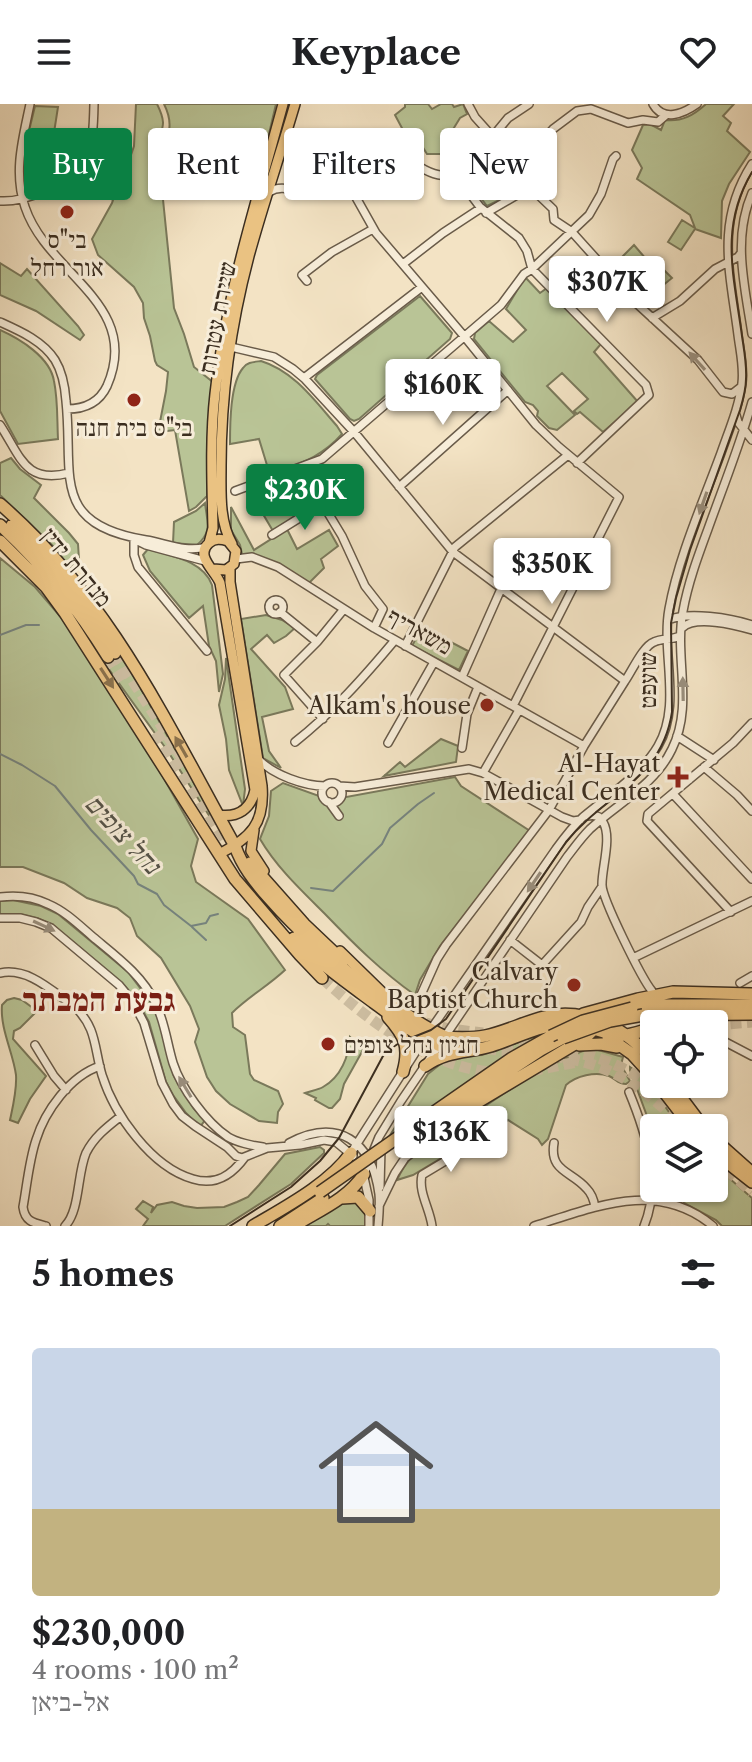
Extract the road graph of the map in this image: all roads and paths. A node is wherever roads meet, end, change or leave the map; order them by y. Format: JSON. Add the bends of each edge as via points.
{"nodes":[{"id":1,"x":30,"y":104,"type":"edge"},
{"id":2,"x":94,"y":104,"type":"edge"},
{"id":3,"x":283,"y":104,"type":"edge"},
{"id":4,"x":295,"y":104,"type":"edge"},
{"id":5,"x":468,"y":104,"type":"edge"},
{"id":6,"x":529,"y":104,"type":"edge"},
{"id":7,"x":653,"y":104,"type":"edge"},
{"id":8,"x":697,"y":104,"type":"edge"},
{"id":9,"x":666,"y":115,"type":"junction"},
{"id":10,"x":485,"y":128,"type":"edge"},
{"id":11,"x":500,"y":128,"type":"edge"},
{"id":12,"x":554,"y":128,"type":"edge"},
{"id":13,"x":616,"y":156,"type":"dead end"},
{"id":14,"x":752,"y":164,"type":"edge"},
{"id":15,"x":273,"y":175,"type":"junction"},
{"id":16,"x":284,"y":186,"type":"edge"},
{"id":17,"x":268,"y":191,"type":"edge"},
{"id":18,"x":752,"y":193,"type":"edge"},
{"id":19,"x":22,"y":198,"type":"junction"},
{"id":20,"x":265,"y":200,"type":"edge"},
{"id":21,"x":357,"y":200,"type":"edge"},
{"id":22,"x":476,"y":200,"type":"edge"},
{"id":23,"x":506,"y":200,"type":"edge"},
{"id":24,"x":544,"y":200,"type":"edge"},
{"id":25,"x":0,"y":201,"type":"edge"},
{"id":26,"x":484,"y":210,"type":"junction"},
{"id":27,"x":373,"y":229,"type":"junction"},
{"id":28,"x":572,"y":232,"type":"junction"},
{"id":29,"x":741,"y":253,"type":"junction"},
{"id":30,"x":728,"y":262,"type":"junction"},
{"id":31,"x":403,"y":264,"type":"junction"},
{"id":32,"x":532,"y":269,"type":"junction"},
{"id":33,"x":744,"y":273,"type":"junction"},
{"id":34,"x":307,"y":281,"type":"dead end"},
{"id":35,"x":422,"y":287,"type":"junction"},
{"id":36,"x":750,"y":299,"type":"edge"},
{"id":37,"x":652,"y":318,"type":"junction"},
{"id":38,"x":0,"y":322,"type":"edge"},
{"id":39,"x":752,"y":334,"type":"edge"},
{"id":40,"x":464,"y":336,"type":"junction"},
{"id":41,"x":231,"y":347,"type":"junction"},
{"id":42,"x":304,"y":378,"type":"junction"},
{"id":43,"x":741,"y":387,"type":"junction"},
{"id":44,"x":508,"y":390,"type":"junction"},
{"id":45,"x":752,"y":402,"type":"edge"},
{"id":46,"x":67,"y":409,"type":"junction"},
{"id":47,"x":736,"y":411,"type":"junction"},
{"id":48,"x":0,"y":425,"type":"edge"},
{"id":49,"x":746,"y":425,"type":"edge"},
{"id":50,"x":729,"y":429,"type":"junction"},
{"id":51,"x":355,"y":433,"type":"junction"},
{"id":52,"x":751,"y":438,"type":"edge"},
{"id":53,"x":568,"y":455,"type":"junction"},
{"id":54,"x":577,"y":463,"type":"junction"},
{"id":55,"x":298,"y":469,"type":"junction"},
{"id":56,"x":69,"y":473,"type":"junction"},
{"id":57,"x":399,"y":487,"type":"junction"},
{"id":58,"x":235,"y":491,"type":"dead end"},
{"id":59,"x":0,"y":504,"type":"edge"},
{"id":60,"x":322,"y":504,"type":"junction"},
{"id":61,"x":0,"y":514,"type":"edge"},
{"id":62,"x":0,"y":525,"type":"edge"},
{"id":63,"x":272,"y":535,"type":"dead end"},
{"id":64,"x":134,"y":539,"type":"junction"},
{"id":65,"x":0,"y":541,"type":"edge"},
{"id":66,"x":232,"y":544,"type":"junction"},
{"id":67,"x":207,"y":545,"type":"junction"},
{"id":68,"x":0,"y":551,"type":"edge"},
{"id":69,"x":453,"y":552,"type":"junction"},
{"id":70,"x":233,"y":563,"type":"junction"},
{"id":71,"x":209,"y":565,"type":"junction"},
{"id":72,"x":501,"y":589,"type":"junction"},
{"id":73,"x":684,"y":605,"type":"junction"},
{"id":74,"x":344,"y":609,"type":"junction"},
{"id":75,"x":280,"y":612,"type":"dead end"},
{"id":76,"x":65,"y":613,"type":"junction"},
{"id":77,"x":682,"y":616,"type":"junction"},
{"id":78,"x":696,"y":617,"type":"junction"},
{"id":79,"x":668,"y":620,"type":"junction"},
{"id":80,"x":554,"y":627,"type":"junction"},
{"id":81,"x":374,"y":628,"type":"junction"},
{"id":82,"x":752,"y":628,"type":"edge"},
{"id":83,"x":681,"y":633,"type":"junction"},
{"id":84,"x":667,"y":639,"type":"junction"},
{"id":85,"x":395,"y":640,"type":"junction"},
{"id":86,"x":317,"y":642,"type":"junction"},
{"id":87,"x":405,"y":646,"type":"junction"},
{"id":88,"x":207,"y":651,"type":"dead end"},
{"id":89,"x":434,"y":662,"type":"junction"},
{"id":90,"x":462,"y":677,"type":"junction"},
{"id":91,"x":625,"y":681,"type":"junction"},
{"id":92,"x":478,"y":687,"type":"junction"},
{"id":93,"x":516,"y":708,"type":"junction"},
{"id":94,"x":323,"y":719,"type":"junction"},
{"id":95,"x":752,"y":723,"type":"edge"},
{"id":96,"x":677,"y":736,"type":"junction"},
{"id":97,"x":295,"y":742,"type":"dead end"},
{"id":98,"x":388,"y":743,"type":"dead end"},
{"id":99,"x":584,"y":746,"type":"junction"},
{"id":100,"x":462,"y":748,"type":"dead end"},
{"id":101,"x":257,"y":758,"type":"junction"},
{"id":102,"x":714,"y":760,"type":"junction"},
{"id":103,"x":704,"y":767,"type":"junction"},
{"id":104,"x":277,"y":773,"type":"junction"},
{"id":105,"x":483,"y":773,"type":"junction"},
{"id":106,"x":262,"y":786,"type":"junction"},
{"id":107,"x":324,"y":790,"type":"junction"},
{"id":108,"x":340,"y":793,"type":"junction"},
{"id":109,"x":673,"y":794,"type":"junction"},
{"id":110,"x":329,"y":802,"type":"junction"},
{"id":111,"x":600,"y":804,"type":"junction"},
{"id":112,"x":549,"y":810,"type":"junction"},
{"id":113,"x":752,"y":811,"type":"edge"},
{"id":114,"x":218,"y":815,"type":"junction"},
{"id":115,"x":562,"y":817,"type":"junction"},
{"id":116,"x":582,"y":818,"type":"junction"},
{"id":117,"x":599,"y":820,"type":"junction"},
{"id":118,"x":256,"y":824,"type":"junction"},
{"id":119,"x":569,"y":832,"type":"junction"},
{"id":120,"x":235,"y":846,"type":"junction"},
{"id":121,"x":219,"y":854,"type":"junction"},
{"id":122,"x":752,"y":879,"type":"edge"},
{"id":123,"x":601,"y":888,"type":"junction"},
{"id":124,"x":0,"y":897,"type":"edge"},
{"id":125,"x":752,"y":901,"type":"edge"},
{"id":126,"x":731,"y":912,"type":"junction"},
{"id":127,"x":0,"y":918,"type":"edge"},
{"id":128,"x":510,"y":940,"type":"junction"},
{"id":129,"x":633,"y":958,"type":"junction"},
{"id":130,"x":343,"y":961,"type":"dead end"},
{"id":131,"x":0,"y":973,"type":"edge"},
{"id":132,"x":752,"y":976,"type":"edge"},
{"id":133,"x":322,"y":978,"type":"tunnel mouth"},
{"id":134,"x":740,"y":983,"type":"dead end"},
{"id":135,"x":652,"y":991,"type":"dead end"},
{"id":136,"x":752,"y":994,"type":"edge"},
{"id":137,"x":420,"y":997,"type":"dead end"},
{"id":138,"x":370,"y":1000,"type":"junction"},
{"id":139,"x":752,"y":1005,"type":"edge"},
{"id":140,"x":637,"y":1011,"type":"junction"},
{"id":141,"x":404,"y":1013,"type":"junction"},
{"id":142,"x":580,"y":1015,"type":"junction"},
{"id":143,"x":752,"y":1016,"type":"edge"},
{"id":144,"x":728,"y":1018,"type":"edge"},
{"id":145,"x":594,"y":1024,"type":"junction"},
{"id":146,"x":640,"y":1033,"type":"tunnel mouth"},
{"id":147,"x":428,"y":1034,"type":"junction"},
{"id":148,"x":626,"y":1036,"type":"junction"},
{"id":149,"x":561,"y":1040,"type":"junction"},
{"id":150,"x":442,"y":1041,"type":"junction"},
{"id":151,"x":728,"y":1043,"type":"edge"},
{"id":152,"x":35,"y":1045,"type":"dead end"},
{"id":153,"x":640,"y":1047,"type":"edge"},
{"id":154,"x":460,"y":1051,"type":"junction"},
{"id":155,"x":632,"y":1054,"type":"junction"},
{"id":156,"x":752,"y":1056,"type":"edge"},
{"id":157,"x":640,"y":1063,"type":"edge"},
{"id":158,"x":100,"y":1066,"type":"junction"},
{"id":159,"x":425,"y":1066,"type":"junction"},
{"id":160,"x":403,"y":1072,"type":"junction"},
{"id":161,"x":66,"y":1090,"type":"junction"},
{"id":162,"x":497,"y":1091,"type":"junction"},
{"id":163,"x":629,"y":1092,"type":"dead end"},
{"id":164,"x":669,"y":1098,"type":"tunnel mouth"},
{"id":165,"x":681,"y":1114,"type":"edge"},
{"id":166,"x":121,"y":1116,"type":"junction"},
{"id":167,"x":640,"y":1125,"type":"edge"},
{"id":168,"x":418,"y":1129,"type":"junction"},
{"id":169,"x":383,"y":1130,"type":"junction"},
{"id":170,"x":497,"y":1130,"type":"dead end"},
{"id":171,"x":243,"y":1143,"type":"junction"},
{"id":172,"x":554,"y":1143,"type":"dead end"},
{"id":173,"x":267,"y":1148,"type":"junction"},
{"id":174,"x":354,"y":1148,"type":"junction"},
{"id":175,"x":728,"y":1152,"type":"edge"},
{"id":176,"x":234,"y":1153,"type":"junction"},
{"id":177,"x":246,"y":1156,"type":"junction"},
{"id":178,"x":370,"y":1160,"type":"junction"},
{"id":179,"x":728,"y":1163,"type":"edge"},
{"id":180,"x":232,"y":1172,"type":"junction"},
{"id":181,"x":752,"y":1173,"type":"edge"},
{"id":182,"x":364,"y":1174,"type":"junction"},
{"id":183,"x":752,"y":1182,"type":"edge"},
{"id":184,"x":379,"y":1193,"type":"junction"},
{"id":185,"x":322,"y":1195,"type":"junction"},
{"id":186,"x":338,"y":1199,"type":"junction"},
{"id":187,"x":640,"y":1200,"type":"edge"},
{"id":188,"x":650,"y":1202,"type":"edge"},
{"id":189,"x":657,"y":1202,"type":"edge"},
{"id":190,"x":595,"y":1207,"type":"junction"},
{"id":191,"x":374,"y":1208,"type":"junction"},
{"id":192,"x":46,"y":1226,"type":"edge"},
{"id":193,"x":65,"y":1226,"type":"edge"},
{"id":194,"x":253,"y":1226,"type":"edge"},
{"id":195,"x":267,"y":1226,"type":"edge"},
{"id":196,"x":280,"y":1226,"type":"edge"},
{"id":197,"x":294,"y":1226,"type":"edge"},
{"id":198,"x":369,"y":1226,"type":"edge"},
{"id":199,"x":378,"y":1226,"type":"edge"},
{"id":200,"x":432,"y":1226,"type":"edge"},
{"id":201,"x":534,"y":1226,"type":"edge"},
{"id":202,"x":644,"y":1226,"type":"edge"},
{"id":203,"x":713,"y":1226,"type":"edge"}],
"edges":[{"from":1,"to":19,"type":"street","via":[[20,154]]},
{"from":2,"to":19,"type":"street","via":[[92,146],[81,168],[62,185]]},
{"from":3,"to":67,"type":"main road","name":"שיירת עטרות","via":[[223,337],[214,397],[213,528]]},
{"from":4,"to":15,"type":"main road","name":"שיירת עטרות"},
{"from":5,"to":10,"type":"street"},
{"from":6,"to":11,"type":"street"},
{"from":7,"to":9,"type":"street"},
{"from":8,"to":9,"type":"street"},
{"from":9,"to":12,"type":"street","via":[[658,122],[628,123],[591,109],[577,111]]},
{"from":13,"to":28,"type":"street","via":[[596,206]]},
{"from":14,"to":30,"type":"street","name":"שועפט","via":[[732,209]]},
{"from":15,"to":16,"type":"street"},
{"from":15,"to":17,"type":"main road","name":"שיירת עטרות"},
{"from":18,"to":29,"type":"street"},
{"from":19,"to":25,"type":"street"},
{"from":19,"to":46,"type":"street","via":[[37,231],[95,300],[115,336],[115,363],[102,395],[89,405]]},
{"from":20,"to":41,"type":"main road","name":"שיירת עטרות"},
{"from":21,"to":27,"type":"street"},
{"from":22,"to":26,"type":"street"},
{"from":23,"to":26,"type":"street"},
{"from":24,"to":28,"type":"street","via":[[553,209],[554,220]]},
{"from":26,"to":31,"type":"street"},
{"from":26,"to":32,"type":"street","via":[[519,238]]},
{"from":27,"to":31,"type":"street"},
{"from":27,"to":34,"type":"street","via":[[323,258],[302,275]]},
{"from":28,"to":32,"type":"street"},
{"from":28,"to":37,"type":"street"},
{"from":29,"to":30,"type":"street"},
{"from":29,"to":33,"type":"street"},
{"from":30,"to":33,"type":"street"},
{"from":30,"to":37,"type":"street"},
{"from":30,"to":43,"type":"street","name":"שועפט"},
{"from":31,"to":35,"type":"street"},
{"from":32,"to":40,"type":"street"},
{"from":32,"to":54,"type":"street","via":[[646,385],[649,395]]},
{"from":33,"to":36,"type":"street"},
{"from":35,"to":40,"type":"street"},
{"from":35,"to":42,"type":"street"},
{"from":36,"to":39,"type":"street"},
{"from":43,"to":37,"type":"street","one_way":true,"via":[[732,394],[723,392],[698,360]]},
{"from":38,"to":46,"type":"street","via":[[28,336],[52,357],[63,380]]},
{"from":40,"to":44,"type":"street"},
{"from":40,"to":51,"type":"street"},
{"from":41,"to":42,"type":"street","via":[[274,357]]},
{"from":41,"to":66,"type":"main road","name":"שיירת עטרות","via":[[223,400],[221,497]]},
{"from":42,"to":51,"type":"street"},
{"from":43,"to":47,"type":"street","name":"שועפט"},
{"from":44,"to":53,"type":"street"},
{"from":44,"to":57,"type":"street"},
{"from":45,"to":49,"type":"street","name":"שועפט"},
{"from":46,"to":56,"type":"street"},
{"from":47,"to":49,"type":"street"},
{"from":47,"to":50,"type":"street","name":"שועפט"},
{"from":48,"to":56,"type":"street","via":[[33,472],[45,477]]},
{"from":49,"to":50,"type":"street"},
{"from":49,"to":52,"type":"street"},
{"from":49,"to":73,"type":"street","name":"שועפט"},
{"from":50,"to":79,"type":"street","name":"שועפט","one_way":true,"via":[[686,549]]},
{"from":51,"to":55,"type":"street","via":[[322,459]]},
{"from":51,"to":57,"type":"street"},
{"from":53,"to":54,"type":"street"},
{"from":53,"to":69,"type":"street"},
{"from":54,"to":80,"type":"street","via":[[619,497]]},
{"from":55,"to":58,"type":"street"},
{"from":55,"to":60,"type":"street"},
{"from":56,"to":64,"type":"street","via":[[73,497],[84,514]]},
{"from":57,"to":69,"type":"street"},
{"from":114,"to":59,"type":"highway","one_way":true,"via":[[101,614]]},
{"from":60,"to":63,"type":"street"},
{"from":60,"to":81,"type":"street","via":[[365,586],[383,609]]},
{"from":61,"to":62,"type":"highway","name":"מנהרת ידין","via":[[56,571],[89,613],[112,655],[58,586]]},
{"from":64,"to":67,"type":"street","via":[[185,550]]},
{"from":64,"to":71,"type":"street"},
{"from":64,"to":88,"type":"street","via":[[138,567]]},
{"from":65,"to":76,"type":"highway"},
{"from":66,"to":67,"type":"main road","via":[[218,539]]},
{"from":66,"to":70,"type":"main road"},
{"from":67,"to":71,"type":"main road"},
{"from":68,"to":76,"type":"highway"},
{"from":69,"to":72,"type":"street"},
{"from":69,"to":87,"type":"street"},
{"from":70,"to":71,"type":"main road","via":[[222,571]]},
{"from":70,"to":74,"type":"street","name":"משאריף","via":[[252,557],[265,561]]},
{"from":70,"to":101,"type":"main road","via":[[230,582]]},
{"from":71,"to":114,"type":"main road","via":[[220,583],[255,790],[240,813]]},
{"from":72,"to":80,"type":"street"},
{"from":72,"to":90,"type":"street"},
{"from":73,"to":77,"type":"street","name":"שועפט"},
{"from":73,"to":78,"type":"street"},
{"from":74,"to":81,"type":"street","name":"משאריף"},
{"from":74,"to":86,"type":"street"},
{"from":75,"to":86,"type":"street"},
{"from":76,"to":121,"type":"highway","one_way":true},
{"from":77,"to":78,"type":"street"},
{"from":77,"to":79,"type":"street"},
{"from":77,"to":83,"type":"street","name":"שועפט"},
{"from":78,"to":82,"type":"street","via":[[724,618]]},
{"from":79,"to":84,"type":"street","name":"שועפט"},
{"from":80,"to":91,"type":"street"},
{"from":80,"to":93,"type":"street"},
{"from":81,"to":85,"type":"street","name":"משאריף"},
{"from":82,"to":83,"type":"street","via":[[695,622],[687,623]]},
{"from":83,"to":84,"type":"street"},
{"from":96,"to":83,"type":"street","name":"שועפט","one_way":true,"via":[[683,700]]},
{"from":84,"to":91,"type":"street","via":[[648,645]]},
{"from":84,"to":111,"type":"street","name":"שועפט","via":[[670,700],[664,734],[652,756]]},
{"from":85,"to":87,"type":"street","name":"משאריף"},
{"from":85,"to":94,"type":"street"},
{"from":86,"to":94,"type":"street","via":[[284,675]]},
{"from":87,"to":89,"type":"street","name":"משאריף"},
{"from":89,"to":90,"type":"street","name":"משאריף"},
{"from":89,"to":98,"type":"street"},
{"from":90,"to":92,"type":"street","name":"משאריף"},
{"from":91,"to":99,"type":"street"},
{"from":92,"to":93,"type":"street","name":"משאריף"},
{"from":92,"to":100,"type":"street"},
{"from":93,"to":99,"type":"street","name":"משאריף"},
{"from":93,"to":105,"type":"street"},
{"from":94,"to":97,"type":"street"},
{"from":95,"to":102,"type":"street"},
{"from":96,"to":102,"type":"street"},
{"from":96,"to":117,"type":"street","name":"שועפט","via":[[656,774]]},
{"from":99,"to":112,"type":"street"},
{"from":101,"to":104,"type":"street"},
{"from":101,"to":106,"type":"main road"},
{"from":102,"to":103,"type":"street"},
{"from":103,"to":109,"type":"street"},
{"from":103,"to":113,"type":"street"},
{"from":104,"to":106,"type":"street","via":[[269,774]]},
{"from":104,"to":107,"type":"street"},
{"from":105,"to":108,"type":"street","via":[[462,769]]},
{"from":105,"to":112,"type":"street"},
{"from":106,"to":118,"type":"main road"},
{"from":107,"to":108,"type":"street","via":[[332,783]]},
{"from":107,"to":110,"type":"street"},
{"from":108,"to":110,"type":"street"},
{"from":108,"to":110,"type":"street","via":[[341,816]]},
{"from":109,"to":122,"type":"street"},
{"from":109,"to":126,"type":"street","via":[[648,814],[647,821]]},
{"from":111,"to":116,"type":"street","name":"שועפט"},
{"from":111,"to":117,"type":"street"},
{"from":112,"to":115,"type":"street"},
{"from":112,"to":137,"type":"street","via":[[446,945]]},
{"from":114,"to":120,"type":"highway"},
{"from":115,"to":116,"type":"street"},
{"from":115,"to":119,"type":"street"},
{"from":116,"to":117,"type":"street"},
{"from":116,"to":119,"type":"street","name":"שועפט"},
{"from":117,"to":123,"type":"street","via":[[605,851]]},
{"from":117,"to":128,"type":"street","name":"שועפט"},
{"from":118,"to":120,"type":"main road"},
{"from":118,"to":141,"type":"main road","via":[[251,851],[268,877]]},
{"from":119,"to":147,"type":"street","name":"שועפט","one_way":true},
{"from":120,"to":121,"type":"main road"},
{"from":120,"to":130,"type":"highway"},
{"from":120,"to":141,"type":"highway","via":[[247,870],[297,930]]},
{"from":121,"to":133,"type":"highway","via":[[242,889]]},
{"from":121,"to":138,"type":"highway","via":[[295,940]]},
{"from":123,"to":128,"type":"street","via":[[581,922],[542,965]]},
{"from":123,"to":129,"type":"street"},
{"from":171,"to":124,"type":"street","one_way":true,"via":[[227,1137],[197,1106],[174,1065],[159,1010],[130,968],[60,910],[24,897]]},
{"from":125,"to":126,"type":"street"},
{"from":126,"to":129,"type":"street"},
{"from":127,"to":176,"type":"street","one_way":true,"via":[[51,928],[119,985],[148,1030],[173,1104]]},
{"from":128,"to":150,"type":"street","name":"שועפט"},
{"from":129,"to":135,"type":"street"},
{"from":131,"to":158,"type":"street","via":[[25,974],[75,1007],[89,1024]]},
{"from":132,"to":134,"type":"street"},
{"from":136,"to":142,"type":"highway","via":[[673,992]]},
{"from":138,"to":147,"type":"highway"},
{"from":138,"to":160,"type":"highway","via":[[406,1043]]},
{"from":139,"to":140,"type":"highway","via":[[673,1005]]},
{"from":140,"to":143,"type":"highway"},
{"from":140,"to":149,"type":"highway","bridge":true},
{"from":141,"to":147,"type":"highway"},
{"from":142,"to":145,"type":"highway"},
{"from":142,"to":150,"type":"highway","via":[[548,1016],[486,1036]]},
{"from":143,"to":144,"type":"highway"},
{"from":145,"to":148,"type":"highway"},
{"from":145,"to":149,"type":"highway","via":[[585,1038]]},
{"from":145,"to":154,"type":"highway","via":[[539,1028]]},
{"from":145,"to":155,"type":"highway"},
{"from":146,"to":148,"type":"highway"},
{"from":147,"to":150,"type":"highway"},
{"from":147,"to":160,"type":"street","name":"שועפט"},
{"from":148,"to":153,"type":"highway"},
{"from":149,"to":155,"type":"highway"},
{"from":149,"to":162,"type":"highway"},
{"from":149,"to":168,"type":"highway"},
{"from":150,"to":154,"type":"highway"},
{"from":150,"to":159,"type":"street","name":"שועפט"},
{"from":151,"to":156,"type":"street"},
{"from":152,"to":161,"type":"street"},
{"from":154,"to":159,"type":"highway"},
{"from":155,"to":157,"type":"highway"},
{"from":158,"to":161,"type":"street"},
{"from":158,"to":166,"type":"street"},
{"from":159,"to":169,"type":"street","name":"שועפט"},
{"from":160,"to":174,"type":"street","name":"שועפט"},
{"from":161,"to":192,"type":"street","via":[[38,1134],[23,1207],[30,1222]]},
{"from":162,"to":168,"type":"highway"},
{"from":162,"to":191,"type":"street","via":[[405,1158]]},
{"from":163,"to":167,"type":"street"},
{"from":164,"to":165,"type":"highway"},
{"from":166,"to":180,"type":"street","via":[[167,1167],[207,1181]]},
{"from":166,"to":193,"type":"street","via":[[97,1136],[86,1154],[72,1217]]},
{"from":168,"to":185,"type":"highway"},
{"from":169,"to":178,"type":"street","name":"שועפט"},
{"from":169,"to":184,"type":"street"},
{"from":170,"to":200,"type":"street","via":[[422,1175]]},
{"from":171,"to":173,"type":"street"},
{"from":171,"to":176,"type":"street","via":[[233,1146]]},
{"from":171,"to":177,"type":"street","via":[[249,1149]]},
{"from":172,"to":190,"type":"street","via":[[557,1164],[587,1189]]},
{"from":173,"to":174,"type":"street","via":[[329,1140]]},
{"from":173,"to":177,"type":"street"},
{"from":174,"to":178,"type":"street"},
{"from":174,"to":182,"type":"street"},
{"from":174,"to":194,"type":"highway","via":[[310,1190]]},
{"from":175,"to":181,"type":"highway"},
{"from":176,"to":177,"type":"street"},
{"from":176,"to":180,"type":"street"},
{"from":177,"to":180,"type":"street"},
{"from":178,"to":182,"type":"street","name":"שועפט"},
{"from":178,"to":184,"type":"street"},
{"from":179,"to":183,"type":"highway"},
{"from":182,"to":186,"type":"highway"},
{"from":182,"to":191,"type":"street"},
{"from":184,"to":191,"type":"street"},
{"from":185,"to":195,"type":"highway"},
{"from":185,"to":196,"type":"highway"},
{"from":186,"to":191,"type":"highway","via":[[356,1197]]},
{"from":186,"to":197,"type":"highway"},
{"from":187,"to":190,"type":"street"},
{"from":188,"to":202,"type":"street"},
{"from":189,"to":203,"type":"street","via":[[687,1210]]},
{"from":190,"to":201,"type":"street"},
{"from":191,"to":198,"type":"street"},
{"from":191,"to":199,"type":"street"}]}
